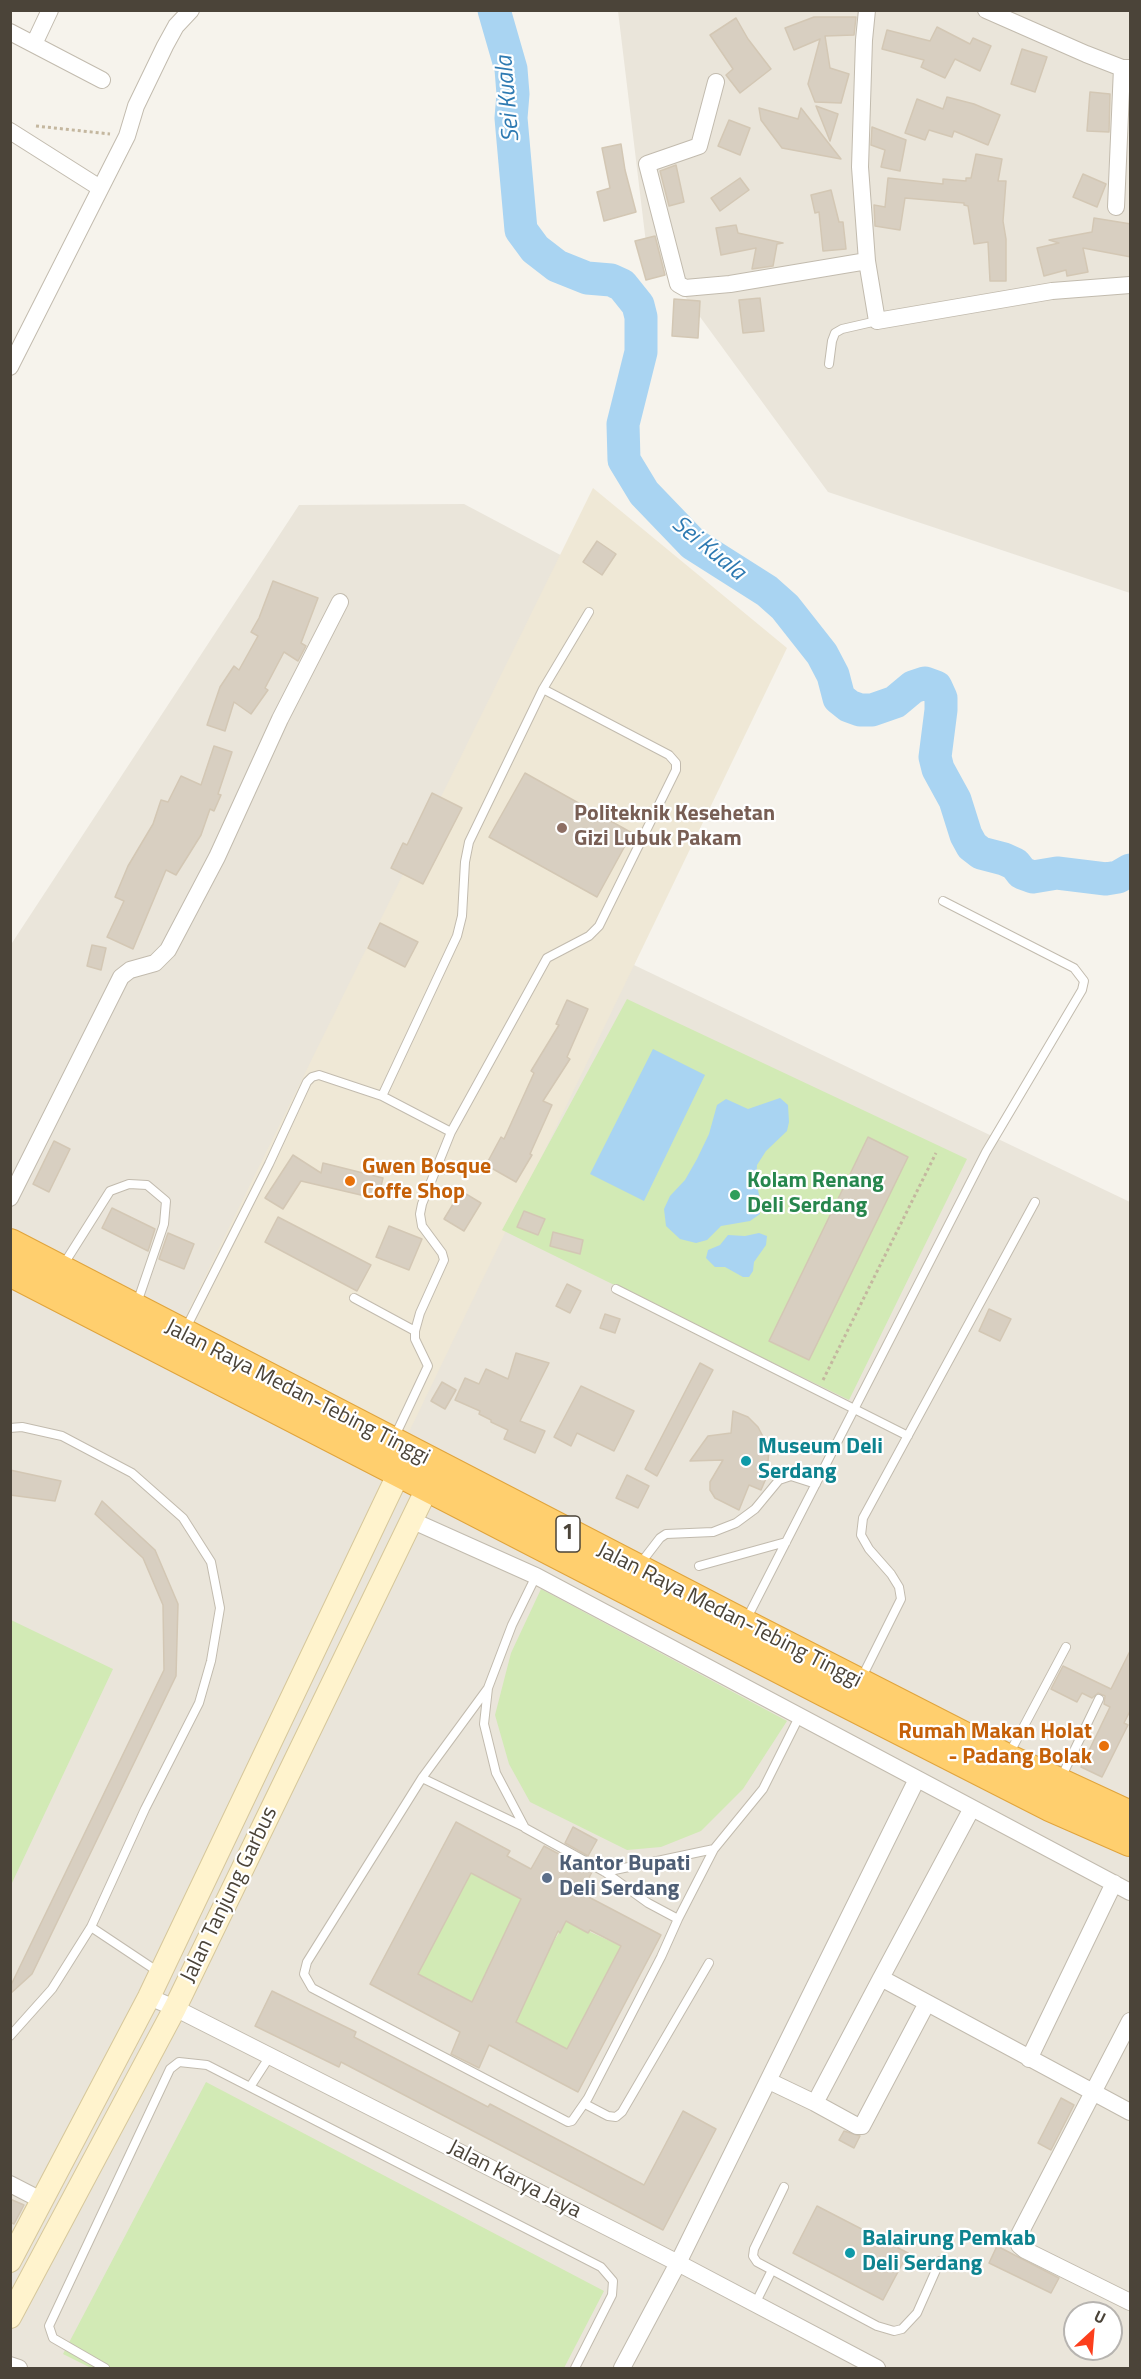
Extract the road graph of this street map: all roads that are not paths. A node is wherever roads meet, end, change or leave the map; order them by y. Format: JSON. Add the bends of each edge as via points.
{"nodes":[{"id":1,"x":50,"y":10,"type":"edge"},
{"id":2,"x":190,"y":10,"type":"edge"},
{"id":3,"x":867,"y":10,"type":"edge"},
{"id":4,"x":986,"y":10,"type":"edge"},
{"id":5,"x":10,"y":32,"type":"edge"},
{"id":6,"x":34,"y":44,"type":"junction"},
{"id":7,"x":1126,"y":68,"type":"edge"},
{"id":8,"x":102,"y":80,"type":"dead end"},
{"id":9,"x":716,"y":82,"type":"dead end"},
{"id":10,"x":10,"y":131,"type":"edge"},
{"id":11,"x":100,"y":188,"type":"junction"},
{"id":12,"x":1116,"y":207,"type":"dead end"},
{"id":13,"x":867,"y":261,"type":"junction"},
{"id":14,"x":1131,"y":285,"type":"edge"},
{"id":15,"x":877,"y":321,"type":"junction"},
{"id":16,"x":829,"y":364,"type":"dead end"},
{"id":17,"x":10,"y":367,"type":"edge"},
{"id":18,"x":340,"y":602,"type":"dead end"},
{"id":19,"x":589,"y":612,"type":"dead end"},
{"id":20,"x":543,"y":689,"type":"junction"},
{"id":21,"x":943,"y":901,"type":"dead end"},
{"id":22,"x":382,"y":1096,"type":"junction"},
{"id":23,"x":451,"y":1132,"type":"junction"},
{"id":24,"x":10,"y":1198,"type":"edge"},
{"id":25,"x":1035,"y":1202,"type":"dead end"},
{"id":26,"x":10,"y":1244,"type":"edge"},
{"id":27,"x":60,"y":1270,"type":"junction"},
{"id":28,"x":10,"y":1271,"type":"edge"},
{"id":29,"x":616,"y":1289,"type":"dead end"},
{"id":30,"x":354,"y":1298,"type":"dead end"},
{"id":31,"x":135,"y":1309,"type":"junction"},
{"id":32,"x":415,"y":1331,"type":"junction"},
{"id":33,"x":183,"y":1334,"type":"junction"},
{"id":34,"x":854,"y":1410,"type":"junction"},
{"id":35,"x":10,"y":1428,"type":"edge"},
{"id":36,"x":908,"y":1436,"type":"junction"},
{"id":37,"x":400,"y":1456,"type":"junction"},
{"id":38,"x":432,"y":1477,"type":"junction"},
{"id":39,"x":816,"y":1484,"type":"junction"},
{"id":40,"x":411,"y":1520,"type":"junction"},
{"id":41,"x":786,"y":1542,"type":"junction"},
{"id":42,"x":699,"y":1566,"type":"dead end"},
{"id":43,"x":636,"y":1569,"type":"junction"},
{"id":44,"x":536,"y":1576,"type":"junction"},
{"id":45,"x":743,"y":1624,"type":"junction"},
{"id":46,"x":1066,"y":1647,"type":"dead end"},
{"id":47,"x":859,"y":1683,"type":"junction"},
{"id":48,"x":488,"y":1688,"type":"junction"},
{"id":49,"x":1099,"y":1699,"type":"dead end"},
{"id":50,"x":799,"y":1717,"type":"junction"},
{"id":51,"x":1007,"y":1759,"type":"junction"},
{"id":52,"x":422,"y":1778,"type":"junction"},
{"id":53,"x":917,"y":1779,"type":"junction"},
{"id":54,"x":1059,"y":1784,"type":"junction"},
{"id":55,"x":972,"y":1808,"type":"junction"},
{"id":56,"x":1131,"y":1816,"type":"edge"},
{"id":57,"x":525,"y":1828,"type":"junction"},
{"id":58,"x":1131,"y":1841,"type":"edge"},
{"id":59,"x":714,"y":1849,"type":"junction"},
{"id":60,"x":605,"y":1872,"type":"junction"},
{"id":61,"x":1114,"y":1883,"type":"junction"},
{"id":62,"x":1131,"y":1892,"type":"edge"},
{"id":63,"x":678,"y":1920,"type":"junction"},
{"id":64,"x":91,"y":1927,"type":"junction"},
{"id":65,"x":709,"y":1963,"type":"dead end"},
{"id":66,"x":160,"y":1974,"type":"junction"},
{"id":67,"x":881,"y":1978,"type":"junction"},
{"id":68,"x":149,"y":1997,"type":"junction"},
{"id":69,"x":927,"y":2003,"type":"junction"},
{"id":70,"x":176,"y":2008,"type":"junction"},
{"id":71,"x":1131,"y":2021,"type":"edge"},
{"id":72,"x":10,"y":2036,"type":"edge"},
{"id":73,"x":270,"y":2055,"type":"junction"},
{"id":74,"x":1029,"y":2059,"type":"junction"},
{"id":75,"x":769,"y":2080,"type":"junction"},
{"id":76,"x":250,"y":2087,"type":"junction"},
{"id":77,"x":1093,"y":2092,"type":"junction"},
{"id":78,"x":815,"y":2103,"type":"junction"},
{"id":79,"x":585,"y":2104,"type":"junction"},
{"id":80,"x":1131,"y":2112,"type":"edge"},
{"id":81,"x":10,"y":2184,"type":"edge"},
{"id":82,"x":784,"y":2187,"type":"dead end"},
{"id":83,"x":41,"y":2200,"type":"junction"},
{"id":84,"x":10,"y":2261,"type":"edge"},
{"id":85,"x":940,"y":2261,"type":"dead end"},
{"id":86,"x":678,"y":2264,"type":"junction"},
{"id":87,"x":772,"y":2270,"type":"junction"},
{"id":88,"x":1131,"y":2302,"type":"edge"},
{"id":89,"x":755,"y":2304,"type":"junction"},
{"id":90,"x":10,"y":2318,"type":"edge"},
{"id":91,"x":10,"y":2365,"type":"edge"},
{"id":92,"x":19,"y":2368,"type":"edge"},
{"id":93,"x":105,"y":2368,"type":"edge"},
{"id":94,"x":575,"y":2368,"type":"edge"},
{"id":95,"x":622,"y":2368,"type":"edge"},
{"id":96,"x":877,"y":2368,"type":"edge"}],
"edges":[{"from":1,"to":6,"type":"street"},
{"from":2,"to":11,"type":"street","via":[[165,46]]},
{"from":3,"to":13,"type":"street","via":[[860,167]]},
{"from":4,"to":7,"type":"street"},
{"from":5,"to":6,"type":"street"},
{"from":6,"to":8,"type":"street"},
{"from":7,"to":12,"type":"street"},
{"from":9,"to":13,"type":"street","via":[[699,146],[647,164],[678,284],[685,288],[730,284]]},
{"from":10,"to":11,"type":"street"},
{"from":11,"to":17,"type":"street"},
{"from":13,"to":15,"type":"street"},
{"from":14,"to":15,"type":"street","via":[[1052,291]]},
{"from":15,"to":16,"type":"lane","via":[[835,333]]},
{"from":18,"to":24,"type":"street","via":[[168,950],[155,963],[130,970],[121,977]]},
{"from":19,"to":20,"type":"lane"},
{"from":20,"to":22,"type":"lane","via":[[469,842],[457,936]]},
{"from":20,"to":23,"type":"lane","via":[[669,755],[676,770],[599,927],[547,958]]},
{"from":21,"to":34,"type":"lane","via":[[1074,968],[1084,981],[986,1152]]},
{"from":22,"to":23,"type":"lane"},
{"from":22,"to":33,"type":"lane","via":[[319,1075],[307,1082]]},
{"from":23,"to":32,"type":"lane","via":[[420,1214],[422,1226],[444,1260]]},
{"from":25,"to":36,"type":"lane"},
{"from":26,"to":27,"type":"highway","name":"Jalan Raya Medan-Tebing Tinggi","number":"1"},
{"from":27,"to":31,"type":"highway","name":"Jalan Raya Medan-Tebing Tinggi","number":"1"},
{"from":27,"to":31,"type":"lane","via":[[110,1191],[129,1184],[147,1185],[166,1201],[164,1224]]},
{"from":28,"to":37,"type":"highway","name":"Jalan Raya Medan-Tebing Tinggi","number":"1"},
{"from":29,"to":34,"type":"lane"},
{"from":30,"to":32,"type":"lane"},
{"from":31,"to":33,"type":"highway","name":"Jalan Raya Medan-Tebing Tinggi","number":"1"},
{"from":32,"to":37,"type":"lane","via":[[428,1366]]},
{"from":33,"to":37,"type":"highway","name":"Jalan Raya Medan-Tebing Tinggi","number":"1"},
{"from":34,"to":36,"type":"lane"},
{"from":34,"to":39,"type":"lane"},
{"from":35,"to":64,"type":"lane","via":[[62,1436],[132,1473],[183,1518],[211,1562],[220,1608],[199,1703]]},
{"from":36,"to":47,"type":"lane","via":[[862,1518],[861,1535],[891,1574],[901,1599]]},
{"from":37,"to":38,"type":"highway","name":"Jalan Raya Medan-Tebing Tinggi","number":"1"},
{"from":37,"to":66,"type":"street","name":"Jalan Tanjung Garbus"},
{"from":38,"to":40,"type":"street","name":"Jalan Tanjung Garbus"},
{"from":38,"to":43,"type":"highway","name":"Jalan Raya Medan-Tebing Tinggi","number":"1"},
{"from":38,"to":58,"type":"highway","name":"Jalan Raya Medan-Tebing Tinggi","number":"1","via":[[1050,1806]]},
{"from":39,"to":41,"type":"lane"},
{"from":39,"to":43,"type":"lane","via":[[791,1476],[779,1480],[755,1509],[736,1523],[713,1532],[666,1534]]},
{"from":40,"to":44,"type":"street"},
{"from":40,"to":70,"type":"street","name":"Jalan Tanjung Garbus"},
{"from":41,"to":42,"type":"lane"},
{"from":41,"to":45,"type":"lane"},
{"from":43,"to":45,"type":"highway","name":"Jalan Raya Medan-Tebing Tinggi","number":"1"},
{"from":44,"to":48,"type":"lane"},
{"from":44,"to":50,"type":"street"},
{"from":45,"to":47,"type":"highway","name":"Jalan Raya Medan-Tebing Tinggi","number":"1"},
{"from":46,"to":51,"type":"lane"},
{"from":47,"to":51,"type":"highway","name":"Jalan Raya Medan-Tebing Tinggi","number":"1"},
{"from":48,"to":52,"type":"lane"},
{"from":48,"to":57,"type":"lane","via":[[484,1724],[496,1773]]},
{"from":49,"to":54,"type":"lane"},
{"from":50,"to":53,"type":"street"},
{"from":50,"to":59,"type":"lane","via":[[763,1789]]},
{"from":51,"to":54,"type":"highway","name":"Jalan Raya Medan-Tebing Tinggi","number":"1"},
{"from":52,"to":57,"type":"lane"},
{"from":52,"to":79,"type":"lane","via":[[307,1962],[306,1980],[312,1988],[562,2121],[572,2121]]},
{"from":53,"to":55,"type":"street"},
{"from":53,"to":75,"type":"street"},
{"from":54,"to":56,"type":"highway","name":"Jalan Raya Medan-Tebing Tinggi","number":"1"},
{"from":55,"to":61,"type":"street"},
{"from":55,"to":67,"type":"street"},
{"from":57,"to":60,"type":"lane"},
{"from":59,"to":60,"type":"lane"},
{"from":59,"to":63,"type":"lane"},
{"from":60,"to":63,"type":"lane"},
{"from":61,"to":62,"type":"street"},
{"from":61,"to":74,"type":"street"},
{"from":63,"to":79,"type":"lane"},
{"from":64,"to":66,"type":"lane"},
{"from":64,"to":72,"type":"lane","via":[[51,1989]]},
{"from":65,"to":79,"type":"lane","via":[[622,2112],[616,2117],[608,2116]]},
{"from":66,"to":68,"type":"street","name":"Jalan Tanjung Garbus"},
{"from":67,"to":69,"type":"street"},
{"from":67,"to":78,"type":"street"},
{"from":68,"to":70,"type":"street","name":"Jalan Karya Jaya"},
{"from":68,"to":83,"type":"street","name":"Jalan Tanjung Garbus"},
{"from":69,"to":74,"type":"street"},
{"from":69,"to":78,"type":"street","via":[[862,2126]]},
{"from":70,"to":73,"type":"street","name":"Jalan Karya Jaya"},
{"from":70,"to":90,"type":"street","name":"Jalan Tanjung Garbus"},
{"from":71,"to":77,"type":"street"},
{"from":73,"to":76,"type":"lane"},
{"from":73,"to":86,"type":"street","name":"Jalan Karya Jaya"},
{"from":74,"to":77,"type":"street"},
{"from":75,"to":78,"type":"street"},
{"from":75,"to":86,"type":"street"},
{"from":76,"to":93,"type":"lane","via":[[207,2065],[179,2062],[170,2069],[49,2326],[53,2338]]},
{"from":76,"to":94,"type":"lane","via":[[601,2267],[613,2282],[612,2295]]},
{"from":77,"to":80,"type":"street"},
{"from":77,"to":88,"type":"street","via":[[1018,2237],[1019,2245]]},
{"from":81,"to":83,"type":"street"},
{"from":82,"to":87,"type":"lane","via":[[753,2256]]},
{"from":83,"to":84,"type":"street","name":"Jalan Tanjung Garbus"},
{"from":85,"to":87,"type":"lane","via":[[917,2313],[902,2329],[894,2331],[877,2326]]},
{"from":86,"to":89,"type":"street","name":"Jalan Karya Jaya"},
{"from":86,"to":95,"type":"street"},
{"from":87,"to":89,"type":"lane"},
{"from":89,"to":96,"type":"street","name":"Jalan Karya Jaya"},
{"from":91,"to":92,"type":"street"}]}
